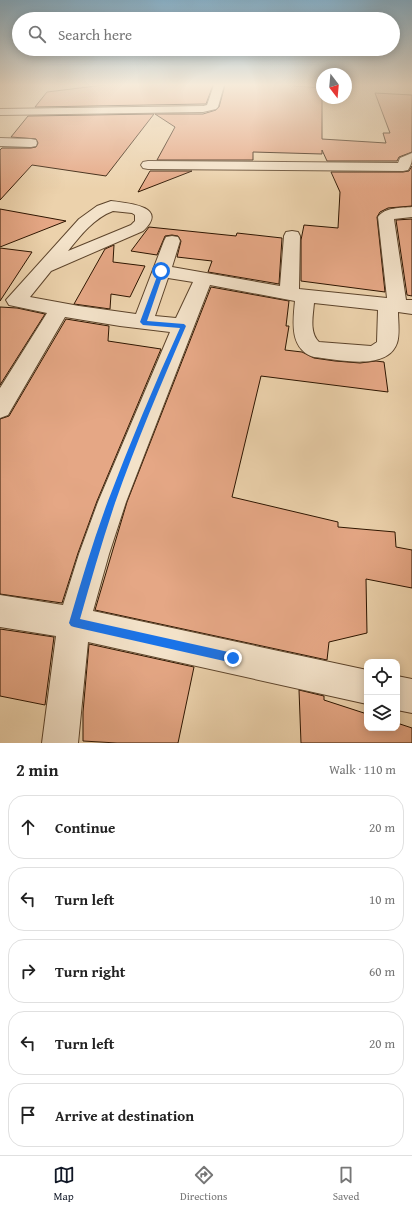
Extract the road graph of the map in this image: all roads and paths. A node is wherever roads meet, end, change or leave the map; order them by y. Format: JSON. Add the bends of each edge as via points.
{"nodes":[{"id":1,"x":0,"y":142,"type":"edge"},
{"id":2,"x":31,"y":143,"type":"dead end"},
{"id":3,"x":409,"y":164,"type":"edge"},
{"id":4,"x":148,"y":165,"type":"dead end"},
{"id":5,"x":412,"y":212,"type":"edge"},
{"id":6,"x":292,"y":236,"type":"dead end"},
{"id":7,"x":172,"y":241,"type":"dead end"},
{"id":8,"x":46,"y":267,"type":"junction"},
{"id":9,"x":161,"y":271,"type":"junction"},
{"id":10,"x":204,"y":278,"type":"junction"},
{"id":11,"x":297,"y":295,"type":"junction"},
{"id":12,"x":8,"y":299,"type":"edge"},
{"id":13,"x":399,"y":305,"type":"edge"},
{"id":14,"x":59,"y":310,"type":"junction"},
{"id":15,"x":143,"y":322,"type":"junction"},
{"id":16,"x":184,"y":326,"type":"junction"},
{"id":17,"x":0,"y":408,"type":"edge"},
{"id":18,"x":0,"y":611,"type":"edge"},
{"id":19,"x":74,"y":623,"type":"junction"},
{"id":20,"x":364,"y":686,"type":"edge"},
{"id":21,"x":400,"y":694,"type":"edge"},
{"id":22,"x":412,"y":696,"type":"edge"},
{"id":23,"x":60,"y":743,"type":"edge"}],
"edges":[{"from":1,"to":2,"type":"street"},
{"from":3,"to":4,"type":"street"},
{"from":5,"to":13,"type":"street","via":[[395,213],[386,217]]},
{"from":6,"to":11,"type":"street"},
{"from":7,"to":9,"type":"street"},
{"from":8,"to":8,"type":"street","via":[[89,218],[103,208],[124,206],[142,213],[143,223],[137,228]]},
{"from":8,"to":12,"type":"street"},
{"from":9,"to":10,"type":"street"},
{"from":9,"to":15,"type":"street"},
{"from":10,"to":11,"type":"street"},
{"from":10,"to":16,"type":"street"},
{"from":11,"to":13,"type":"street"},
{"from":11,"to":13,"type":"street","via":[[304,337],[308,345],[314,349],[371,354],[380,352],[385,347]]},
{"from":12,"to":14,"type":"street"},
{"from":14,"to":15,"type":"street"},
{"from":14,"to":17,"type":"street"},
{"from":15,"to":16,"type":"street"},
{"from":16,"to":19,"type":"street","via":[[112,502]]},
{"from":18,"to":19,"type":"street"},
{"from":19,"to":20,"type":"street"},
{"from":19,"to":23,"type":"street"},
{"from":21,"to":22,"type":"street"}]}
